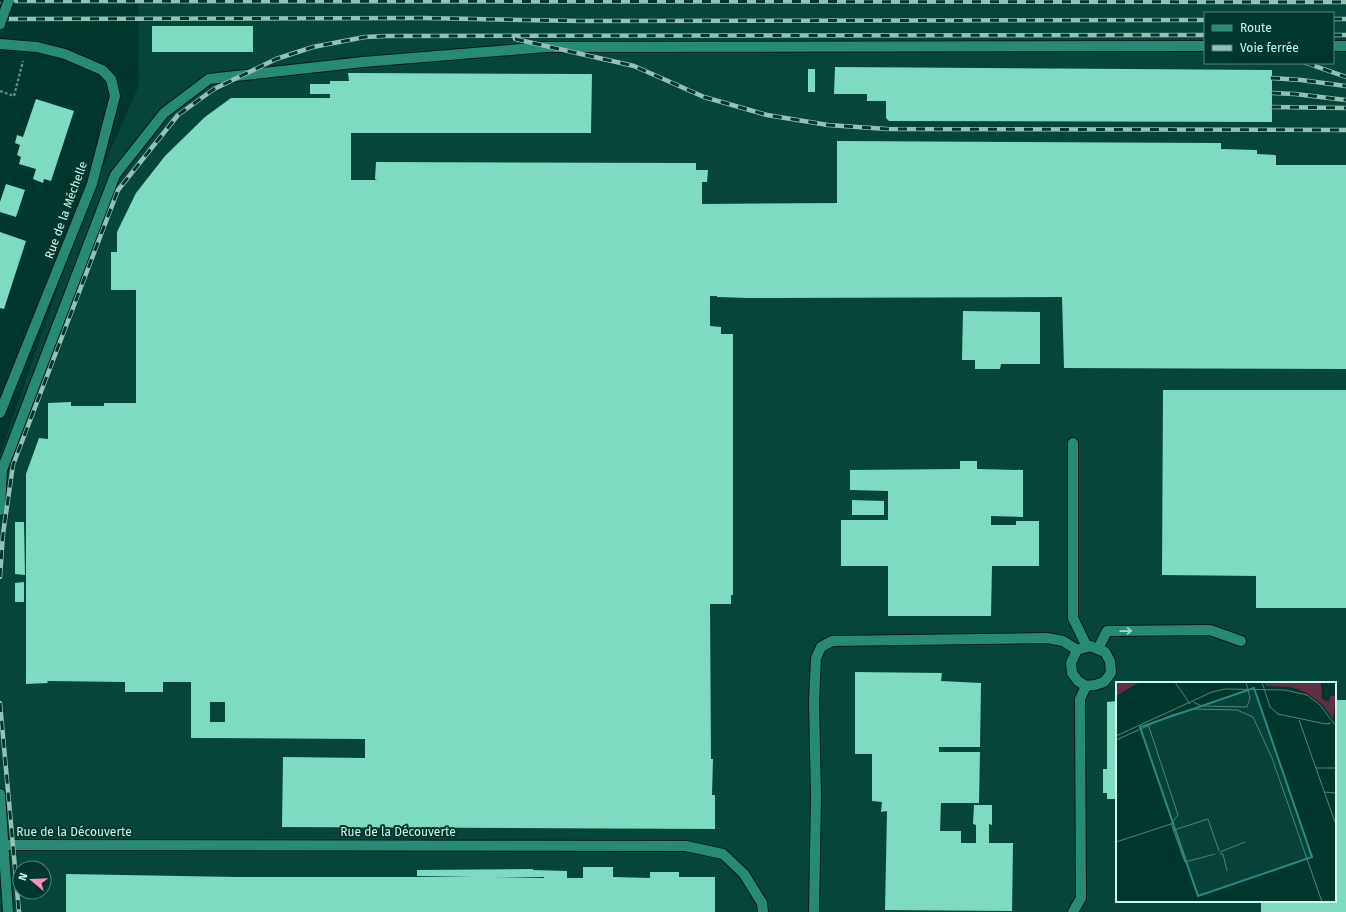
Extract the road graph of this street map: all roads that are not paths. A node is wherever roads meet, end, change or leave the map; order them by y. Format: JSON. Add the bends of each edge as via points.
{"nodes":[{"id":1,"x":9,"y":0,"type":"edge"},
{"id":2,"x":0,"y":24,"type":"edge"},
{"id":3,"x":0,"y":44,"type":"edge"},
{"id":4,"x":1204,"y":46,"type":"edge"},
{"id":5,"x":1334,"y":46,"type":"edge"},
{"id":6,"x":1346,"y":46,"type":"edge"},
{"id":7,"x":0,"y":413,"type":"edge"},
{"id":8,"x":1073,"y":443,"type":"dead end"},
{"id":9,"x":0,"y":510,"type":"edge"},
{"id":10,"x":1241,"y":641,"type":"dead end"},
{"id":11,"x":1087,"y":647,"type":"junction"},
{"id":12,"x":1098,"y":649,"type":"junction"},
{"id":13,"x":1077,"y":650,"type":"junction"},
{"id":14,"x":1086,"y":686,"type":"junction"},
{"id":15,"x":0,"y":794,"type":"edge"},
{"id":16,"x":2,"y":844,"type":"edge"},
{"id":17,"x":8,"y":912,"type":"edge"},
{"id":18,"x":763,"y":912,"type":"edge"},
{"id":19,"x":814,"y":912,"type":"edge"},
{"id":20,"x":1072,"y":912,"type":"edge"}],
"edges":[{"from":1,"to":2,"type":"street","bridge":true},
{"from":3,"to":7,"type":"street","name":"Rue de la Méchelle","via":[[37,47],[65,54],[102,70],[111,79],[115,96],[92,184]]},
{"from":4,"to":9,"type":"street","via":[[546,47],[363,62],[209,79],[164,113],[115,175],[2,470]]},
{"from":5,"to":6,"type":"street"},
{"from":8,"to":11,"type":"street","via":[[1073,618]]},
{"from":12,"to":10,"type":"street","one_way":true,"via":[[1107,631],[1210,630]]},
{"from":11,"to":12,"type":"street"},
{"from":11,"to":13,"type":"street"},
{"from":12,"to":14,"type":"street","via":[[1105,652],[1110,661],[1111,673],[1104,682]]},
{"from":13,"to":14,"type":"street","via":[[1071,663],[1072,673]]},
{"from":13,"to":19,"type":"street","via":[[1063,641],[1047,638],[832,641],[821,647],[816,658],[814,702]]},
{"from":14,"to":20,"type":"street","via":[[1080,699],[1081,898]]},
{"from":15,"to":16,"type":"street"},
{"from":16,"to":17,"type":"street"},
{"from":16,"to":18,"type":"street","name":"Rue de la Découverte","via":[[686,846],[723,854],[744,874],[762,903]]}]}
